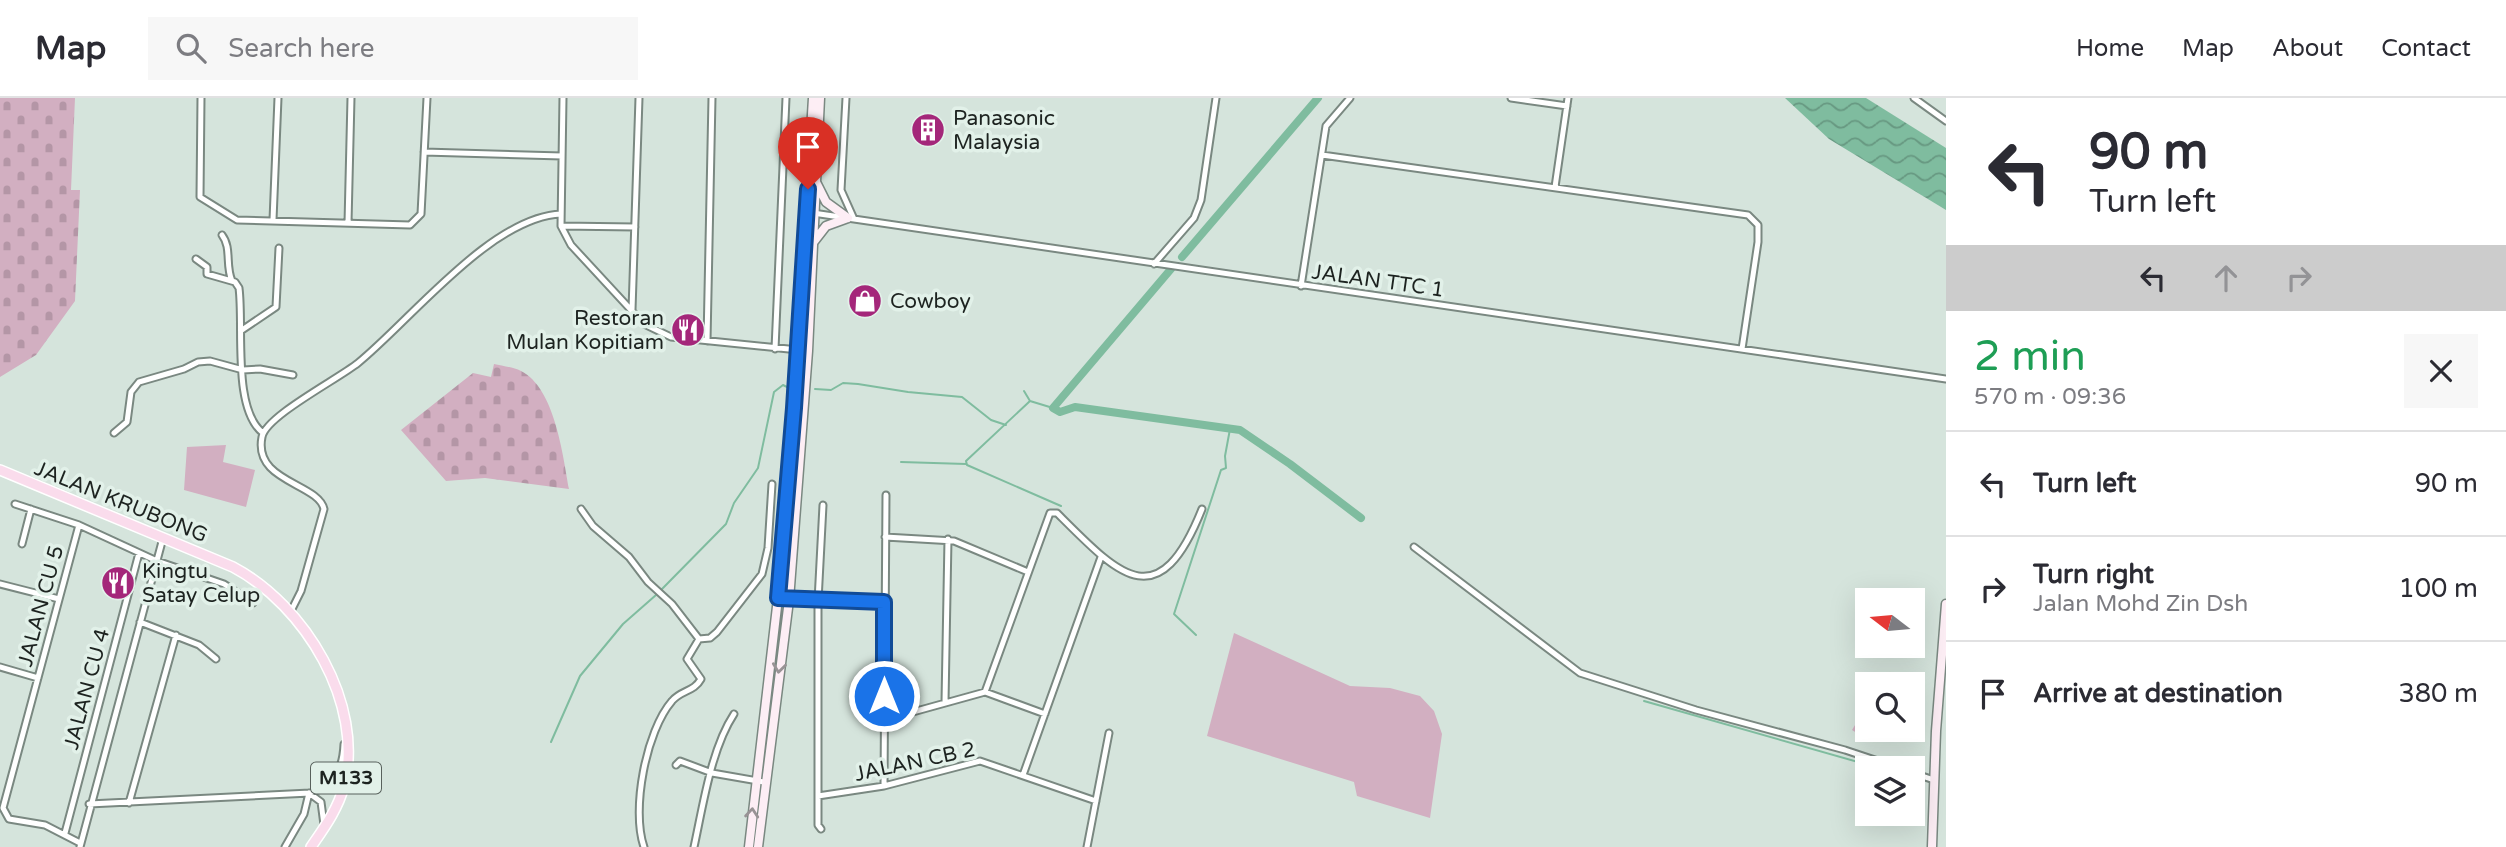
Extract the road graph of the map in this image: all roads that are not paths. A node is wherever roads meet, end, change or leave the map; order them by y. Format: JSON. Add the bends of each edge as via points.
{"nodes":[{"id":1,"x":201,"y":98,"type":"edge"},
{"id":2,"x":278,"y":98,"type":"edge"},
{"id":3,"x":351,"y":98,"type":"edge"},
{"id":4,"x":427,"y":98,"type":"edge"},
{"id":5,"x":563,"y":98,"type":"edge"},
{"id":6,"x":639,"y":98,"type":"edge"},
{"id":7,"x":712,"y":98,"type":"edge"},
{"id":8,"x":786,"y":98,"type":"edge"},
{"id":9,"x":813,"y":98,"type":"edge"},
{"id":10,"x":820,"y":98,"type":"edge"},
{"id":11,"x":846,"y":98,"type":"edge"},
{"id":12,"x":1216,"y":98,"type":"edge"},
{"id":13,"x":1350,"y":98,"type":"edge"},
{"id":14,"x":1511,"y":98,"type":"edge"},
{"id":15,"x":1568,"y":98,"type":"edge"},
{"id":16,"x":1914,"y":98,"type":"edge"},
{"id":17,"x":1567,"y":106,"type":"junction"},
{"id":18,"x":1946,"y":121,"type":"edge"},
{"id":19,"x":424,"y":152,"type":"junction"},
{"id":20,"x":1322,"y":155,"type":"junction"},
{"id":21,"x":562,"y":156,"type":"junction"},
{"id":22,"x":815,"y":179,"type":"junction"},
{"id":23,"x":1555,"y":187,"type":"junction"},
{"id":24,"x":810,"y":213,"type":"junction"},
{"id":25,"x":561,"y":214,"type":"junction"},
{"id":26,"x":851,"y":219,"type":"junction"},
{"id":27,"x":272,"y":220,"type":"junction"},
{"id":28,"x":348,"y":223,"type":"junction"},
{"id":29,"x":561,"y":226,"type":"junction"},
{"id":30,"x":635,"y":227,"type":"junction"},
{"id":31,"x":222,"y":235,"type":"dead end"},
{"id":32,"x":811,"y":246,"type":"junction"},
{"id":33,"x":279,"y":248,"type":"dead end"},
{"id":34,"x":196,"y":259,"type":"dead end"},
{"id":35,"x":1154,"y":264,"type":"junction"},
{"id":36,"x":232,"y":281,"type":"junction"},
{"id":37,"x":1301,"y":286,"type":"junction"},
{"id":38,"x":632,"y":310,"type":"junction"},
{"id":39,"x":242,"y":330,"type":"junction"},
{"id":40,"x":707,"y":341,"type":"junction"},
{"id":41,"x":775,"y":349,"type":"junction"},
{"id":42,"x":1742,"y":349,"type":"junction"},
{"id":43,"x":797,"y":351,"type":"junction"},
{"id":44,"x":808,"y":351,"type":"junction"},
{"id":45,"x":243,"y":370,"type":"junction"},
{"id":46,"x":293,"y":375,"type":"dead end"},
{"id":47,"x":1946,"y":379,"type":"edge"},
{"id":48,"x":114,"y":433,"type":"dead end"},
{"id":49,"x":263,"y":433,"type":"junction"},
{"id":50,"x":0,"y":470,"type":"edge"},
{"id":51,"x":772,"y":484,"type":"dead end"},
{"id":52,"x":886,"y":495,"type":"dead end"},
{"id":53,"x":15,"y":504,"type":"dead end"},
{"id":54,"x":823,"y":505,"type":"dead end"},
{"id":55,"x":31,"y":509,"type":"junction"},
{"id":56,"x":581,"y":509,"type":"dead end"},
{"id":57,"x":1202,"y":509,"type":"dead end"},
{"id":58,"x":79,"y":525,"type":"junction"},
{"id":59,"x":885,"y":537,"type":"junction"},
{"id":60,"x":163,"y":538,"type":"junction"},
{"id":61,"x":948,"y":539,"type":"junction"},
{"id":62,"x":22,"y":544,"type":"dead end"},
{"id":63,"x":1415,"y":547,"type":"dead end"},
{"id":64,"x":139,"y":553,"type":"junction"},
{"id":65,"x":1101,"y":558,"type":"junction"},
{"id":66,"x":156,"y":561,"type":"junction"},
{"id":67,"x":1028,"y":572,"type":"junction"},
{"id":68,"x":0,"y":584,"type":"edge"},
{"id":69,"x":778,"y":598,"type":"junction"},
{"id":70,"x":59,"y":599,"type":"junction"},
{"id":71,"x":789,"y":600,"type":"junction"},
{"id":72,"x":818,"y":601,"type":"junction"},
{"id":73,"x":884,"y":602,"type":"junction"},
{"id":74,"x":253,"y":603,"type":"dead end"},
{"id":75,"x":1946,"y":604,"type":"edge"},
{"id":76,"x":290,"y":612,"type":"junction"},
{"id":77,"x":140,"y":622,"type":"junction"},
{"id":78,"x":176,"y":635,"type":"junction"},
{"id":79,"x":699,"y":639,"type":"junction"},
{"id":80,"x":216,"y":659,"type":"dead end"},
{"id":81,"x":0,"y":667,"type":"edge"},
{"id":82,"x":38,"y":678,"type":"junction"},
{"id":83,"x":985,"y":692,"type":"junction"},
{"id":84,"x":945,"y":702,"type":"junction"},
{"id":85,"x":734,"y":714,"type":"dead end"},
{"id":86,"x":1045,"y":714,"type":"junction"},
{"id":87,"x":884,"y":720,"type":"junction"},
{"id":88,"x":347,"y":724,"type":"junction"},
{"id":89,"x":1110,"y":733,"type":"dead end"},
{"id":90,"x":1863,"y":756,"type":"edge"},
{"id":91,"x":676,"y":765,"type":"dead end"},
{"id":92,"x":712,"y":774,"type":"junction"},
{"id":93,"x":1023,"y":775,"type":"junction"},
{"id":94,"x":1925,"y":777,"type":"edge"},
{"id":95,"x":754,"y":780,"type":"junction"},
{"id":96,"x":1934,"y":780,"type":"junction"},
{"id":97,"x":764,"y":782,"type":"junction"},
{"id":98,"x":884,"y":786,"type":"junction"},
{"id":99,"x":309,"y":793,"type":"junction"},
{"id":100,"x":818,"y":796,"type":"junction"},
{"id":101,"x":1096,"y":801,"type":"junction"},
{"id":102,"x":129,"y":803,"type":"junction"},
{"id":103,"x":89,"y":804,"type":"junction"},
{"id":104,"x":324,"y":828,"type":"junction"},
{"id":105,"x":821,"y":829,"type":"dead end"},
{"id":106,"x":65,"y":833,"type":"junction"},
{"id":107,"x":80,"y":845,"type":"edge"},
{"id":108,"x":285,"y":847,"type":"edge"},
{"id":109,"x":311,"y":847,"type":"edge"},
{"id":110,"x":644,"y":847,"type":"edge"},
{"id":111,"x":694,"y":847,"type":"edge"},
{"id":112,"x":749,"y":847,"type":"edge"},
{"id":113,"x":758,"y":847,"type":"edge"},
{"id":114,"x":1087,"y":847,"type":"edge"},
{"id":115,"x":1932,"y":847,"type":"edge"}],
"edges":[{"from":1,"to":27,"type":"street","via":[[200,197],[237,220]]},
{"from":2,"to":27,"type":"street"},
{"from":3,"to":28,"type":"street"},
{"from":4,"to":19,"type":"street"},
{"from":5,"to":21,"type":"street"},
{"from":6,"to":30,"type":"street"},
{"from":7,"to":40,"type":"street"},
{"from":8,"to":41,"type":"street"},
{"from":9,"to":24,"type":"main road"},
{"from":10,"to":22,"type":"main road"},
{"from":11,"to":26,"type":"street","via":[[841,190]]},
{"from":12,"to":35,"type":"street","via":[[1201,201],[1194,218]]},
{"from":13,"to":20,"type":"street","via":[[1326,126]]},
{"from":14,"to":17,"type":"street"},
{"from":15,"to":17,"type":"street"},
{"from":16,"to":18,"type":"street"},
{"from":17,"to":23,"type":"street"},
{"from":19,"to":21,"type":"street"},
{"from":19,"to":28,"type":"street","via":[[421,214],[416,220],[410,225]]},
{"from":20,"to":23,"type":"street"},
{"from":20,"to":37,"type":"street"},
{"from":21,"to":25,"type":"street"},
{"from":22,"to":24,"type":"main road"},
{"from":22,"to":26,"type":"main road","via":[[826,202]]},
{"from":23,"to":42,"type":"street","via":[[1748,215],[1758,225],[1758,242]]},
{"from":24,"to":26,"type":"street","name":"JALAN TTC 1"},
{"from":24,"to":32,"type":"main road"},
{"from":24,"to":43,"type":"main road"},
{"from":25,"to":29,"type":"street"},
{"from":25,"to":49,"type":"street","via":[[531,220],[494,240],[357,364],[288,408]]},
{"from":26,"to":32,"type":"main road","via":[[825,226]]},
{"from":26,"to":35,"type":"street","name":"JALAN TTC 1"},
{"from":27,"to":28,"type":"street"},
{"from":29,"to":30,"type":"street"},
{"from":29,"to":38,"type":"street","via":[[571,245]]},
{"from":30,"to":38,"type":"street"},
{"from":31,"to":36,"type":"street"},
{"from":32,"to":44,"type":"main road"},
{"from":33,"to":39,"type":"street","via":[[276,307]]},
{"from":34,"to":36,"type":"street","via":[[204,263],[207,274]]},
{"from":35,"to":37,"type":"street","name":"JALAN TTC 1"},
{"from":36,"to":39,"type":"street","via":[[239,288]]},
{"from":37,"to":42,"type":"street","name":"JALAN TTC 1"},
{"from":38,"to":40,"type":"street","via":[[656,332]]},
{"from":39,"to":45,"type":"street"},
{"from":40,"to":41,"type":"street"},
{"from":41,"to":43,"type":"street"},
{"from":42,"to":47,"type":"street","name":"JALAN TTC 1"},
{"from":43,"to":44,"type":"street"},
{"from":43,"to":69,"type":"main road"},
{"from":44,"to":71,"type":"main road"},
{"from":45,"to":46,"type":"street"},
{"from":45,"to":48,"type":"street","via":[[198,362],[139,382],[131,392],[127,422]]},
{"from":45,"to":49,"type":"street","via":[[251,421]]},
{"from":49,"to":76,"type":"street","via":[[262,448],[273,469],[317,497],[324,509]]},
{"from":50,"to":60,"type":"main road","name":"JALAN KRUBONG","number":"M133"},
{"from":51,"to":79,"type":"street","via":[[762,574],[717,632]]},
{"from":52,"to":59,"type":"street"},
{"from":53,"to":55,"type":"street"},
{"from":54,"to":72,"type":"street"},
{"from":55,"to":58,"type":"street"},
{"from":55,"to":62,"type":"street"},
{"from":56,"to":79,"type":"street","via":[[672,604]]},
{"from":57,"to":65,"type":"street","via":[[1187,543],[1159,575],[1128,573]]},
{"from":58,"to":64,"type":"street"},
{"from":58,"to":70,"type":"street","name":"JALAN CU 5"},
{"from":59,"to":61,"type":"street"},
{"from":59,"to":73,"type":"street"},
{"from":60,"to":66,"type":"street"},
{"from":60,"to":76,"type":"main road","name":"JALAN KRUBONG","number":"M133","via":[[240,570]]},
{"from":61,"to":67,"type":"street"},
{"from":61,"to":84,"type":"street"},
{"from":63,"to":90,"type":"street","via":[[1580,673]]},
{"from":64,"to":66,"type":"street"},
{"from":64,"to":106,"type":"street","name":"JALAN CU 4"},
{"from":65,"to":67,"type":"street","via":[[1057,513],[1050,513]]},
{"from":65,"to":86,"type":"street"},
{"from":66,"to":74,"type":"street","via":[[225,584]]},
{"from":66,"to":77,"type":"street"},
{"from":67,"to":83,"type":"street"},
{"from":68,"to":70,"type":"street"},
{"from":69,"to":71,"type":"street"},
{"from":69,"to":95,"type":"main road"},
{"from":70,"to":82,"type":"street","name":"JALAN CU 5"},
{"from":71,"to":72,"type":"street"},
{"from":71,"to":97,"type":"main road","one_way":true},
{"from":72,"to":73,"type":"street"},
{"from":72,"to":100,"type":"street"},
{"from":73,"to":87,"type":"street"},
{"from":75,"to":96,"type":"main road"},
{"from":76,"to":88,"type":"main road","name":"JALAN KRUBONG","number":"M133","via":[[329,673]]},
{"from":77,"to":78,"type":"street"},
{"from":77,"to":103,"type":"street"},
{"from":78,"to":80,"type":"street"},
{"from":78,"to":102,"type":"street"},
{"from":79,"to":110,"type":"street","via":[[687,659],[700,675],[698,684],[674,698],[647,749],[640,829]]},
{"from":81,"to":82,"type":"street"},
{"from":82,"to":106,"type":"street","name":"JALAN CU 5","via":[[3,808],[6,816]]},
{"from":83,"to":84,"type":"street"},
{"from":83,"to":86,"type":"street"},
{"from":84,"to":87,"type":"street"},
{"from":85,"to":92,"type":"street","via":[[725,727]]},
{"from":86,"to":93,"type":"street"},
{"from":87,"to":98,"type":"street"},
{"from":88,"to":99,"type":"street","via":[[338,772],[324,788]]},
{"from":88,"to":104,"type":"main road","name":"JALAN KRUBONG","number":"M133","via":[[346,778]]},
{"from":89,"to":101,"type":"street"},
{"from":91,"to":92,"type":"street","via":[[680,761]]},
{"from":92,"to":95,"type":"street"},
{"from":92,"to":111,"type":"street"},
{"from":93,"to":98,"type":"street","name":"JALAN CB 2","via":[[972,761]]},
{"from":93,"to":101,"type":"street","name":"JALAN CB 2"},
{"from":94,"to":96,"type":"street"},
{"from":95,"to":97,"type":"street"},
{"from":112,"to":95,"type":"main road","one_way":true},
{"from":96,"to":115,"type":"main road"},
{"from":97,"to":113,"type":"main road"},
{"from":98,"to":100,"type":"street","name":"JALAN CB 2"},
{"from":99,"to":102,"type":"street"},
{"from":99,"to":104,"type":"street","via":[[321,802]]},
{"from":99,"to":108,"type":"street","via":[[304,814]]},
{"from":100,"to":105,"type":"street"},
{"from":101,"to":114,"type":"street"},
{"from":102,"to":103,"type":"street"},
{"from":103,"to":107,"type":"street"},
{"from":104,"to":109,"type":"main road","name":"JALAN KRUBONG","number":"M133"},
{"from":106,"to":107,"type":"street"}]}
